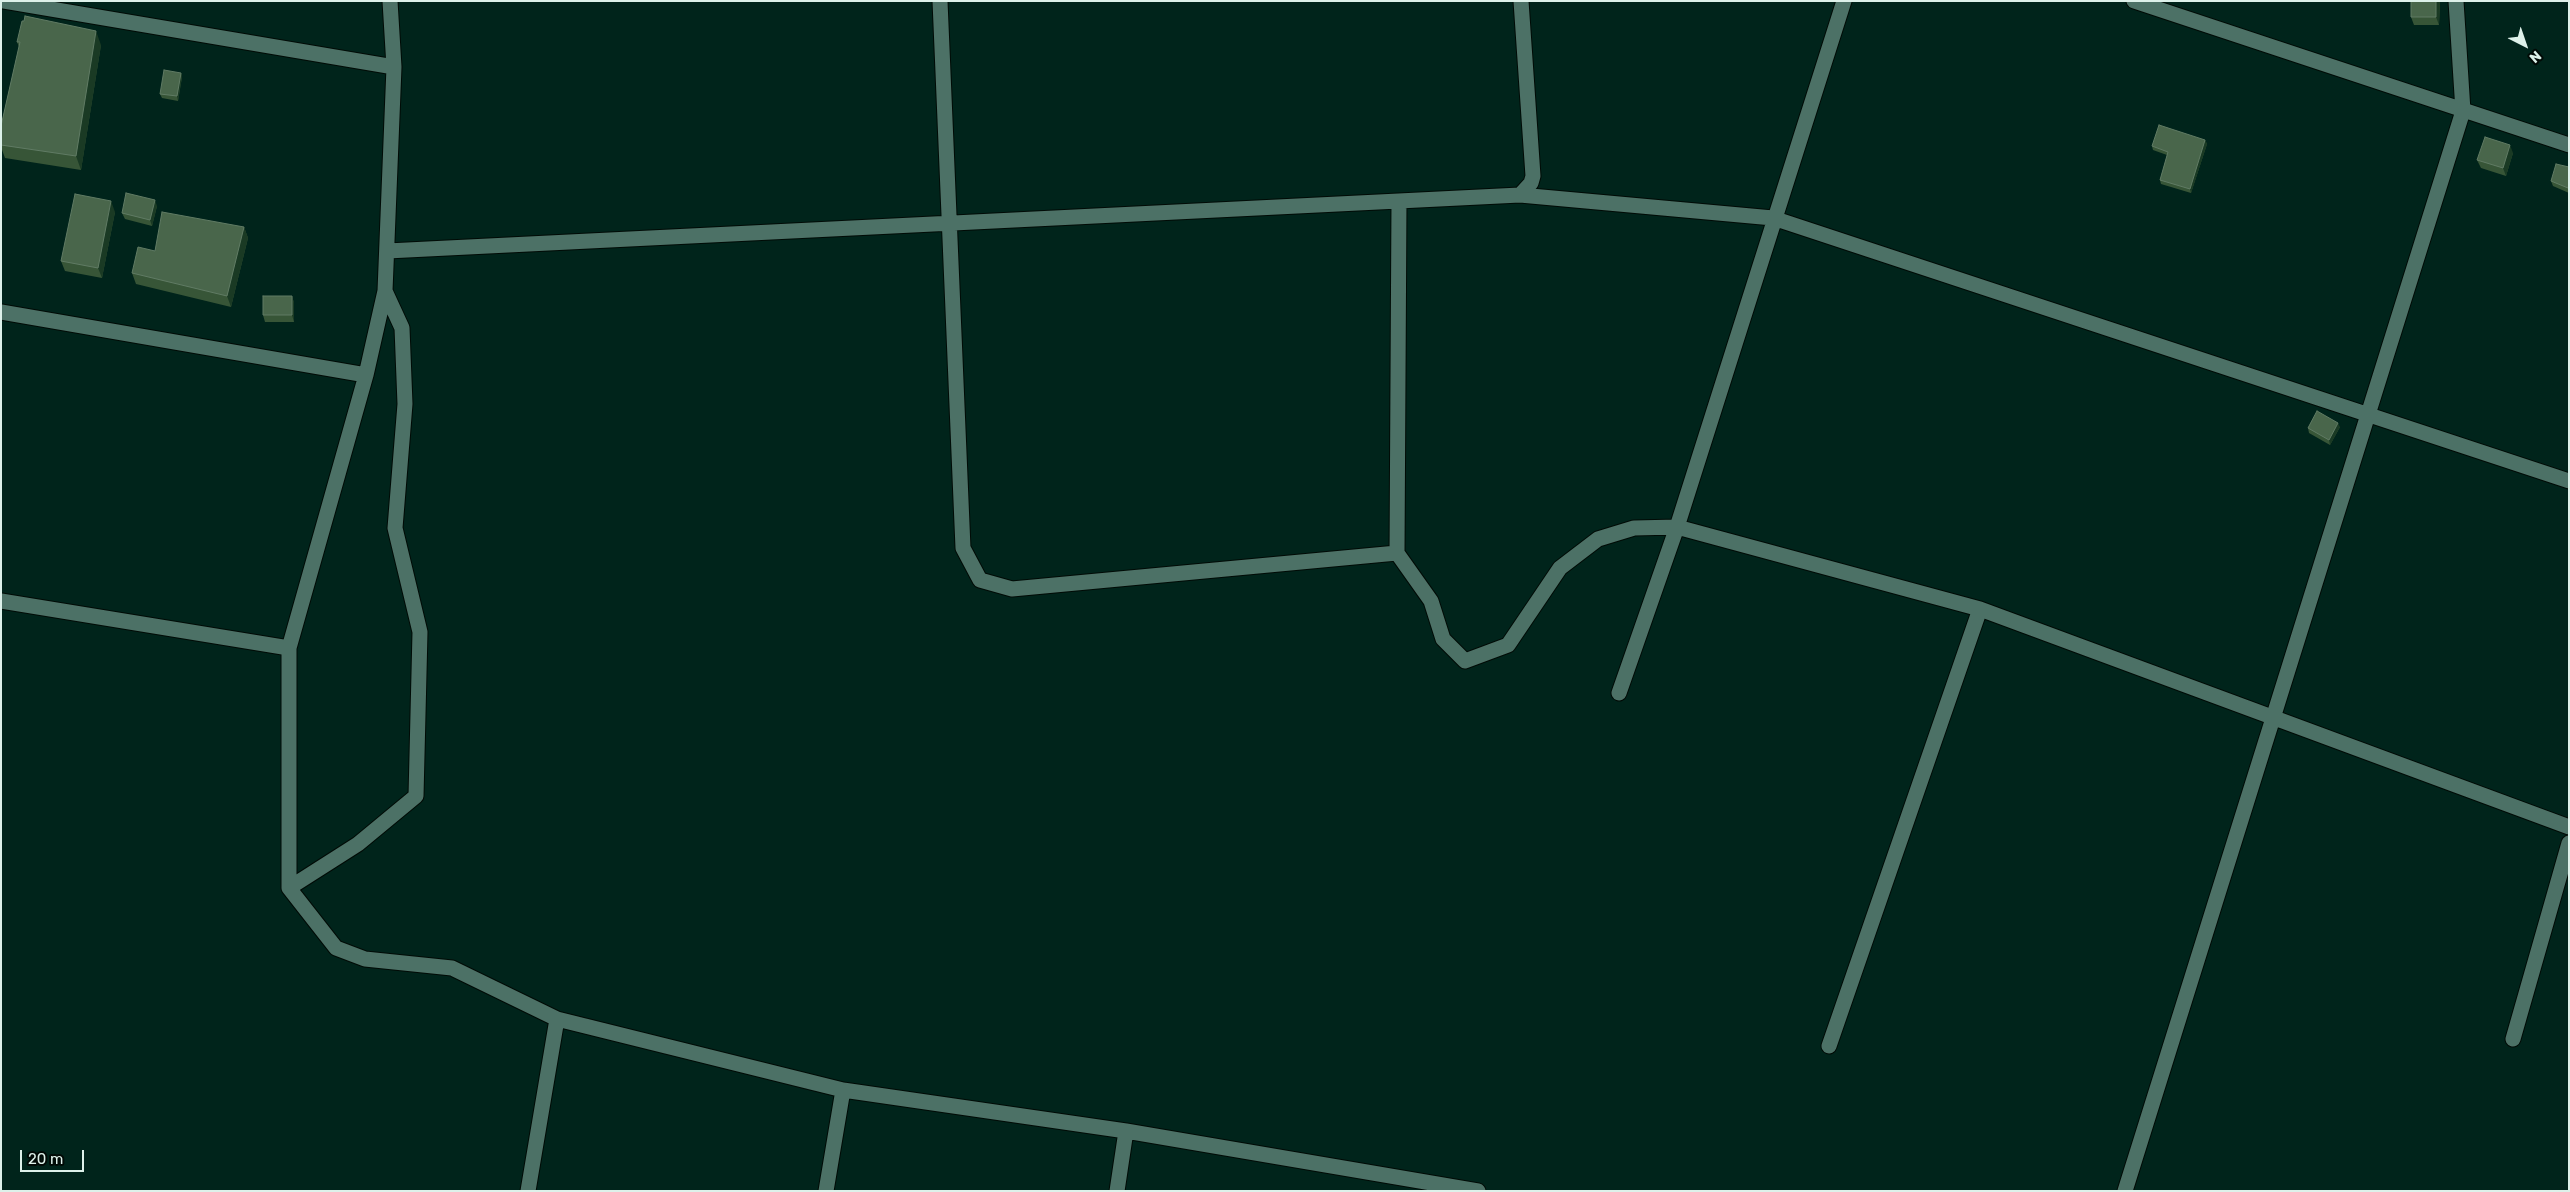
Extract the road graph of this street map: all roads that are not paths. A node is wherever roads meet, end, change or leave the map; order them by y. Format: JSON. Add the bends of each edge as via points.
{"nodes":[{"id":1,"x":4,"y":1,"type":"edge"},
{"id":2,"x":390,"y":1,"type":"edge"},
{"id":3,"x":940,"y":1,"type":"edge"},
{"id":4,"x":1521,"y":1,"type":"edge"},
{"id":5,"x":1844,"y":1,"type":"edge"},
{"id":6,"x":2134,"y":1,"type":"edge"},
{"id":7,"x":2456,"y":1,"type":"edge"},
{"id":8,"x":394,"y":67,"type":"junction"},
{"id":9,"x":2463,"y":111,"type":"junction"},
{"id":10,"x":2569,"y":145,"type":"edge"},
{"id":11,"x":1520,"y":195,"type":"junction"},
{"id":12,"x":1400,"y":201,"type":"junction"},
{"id":13,"x":1773,"y":218,"type":"junction"},
{"id":14,"x":948,"y":224,"type":"junction"},
{"id":15,"x":387,"y":251,"type":"junction"},
{"id":16,"x":385,"y":291,"type":"junction"},
{"id":17,"x":1,"y":312,"type":"edge"},
{"id":18,"x":366,"y":375,"type":"junction"},
{"id":19,"x":2369,"y":415,"type":"junction"},
{"id":20,"x":2569,"y":481,"type":"edge"},
{"id":21,"x":1677,"y":527,"type":"junction"},
{"id":22,"x":1397,"y":553,"type":"junction"},
{"id":23,"x":1,"y":601,"type":"edge"},
{"id":24,"x":1980,"y":608,"type":"junction"},
{"id":25,"x":290,"y":648,"type":"junction"},
{"id":26,"x":1620,"y":693,"type":"dead end"},
{"id":27,"x":2273,"y":718,"type":"junction"},
{"id":28,"x":2569,"y":827,"type":"edge"},
{"id":29,"x":2569,"y":843,"type":"edge"},
{"id":30,"x":289,"y":888,"type":"junction"},
{"id":31,"x":557,"y":1019,"type":"junction"},
{"id":32,"x":2513,"y":1039,"type":"dead end"},
{"id":33,"x":1829,"y":1046,"type":"dead end"},
{"id":34,"x":842,"y":1090,"type":"junction"},
{"id":35,"x":1126,"y":1132,"type":"junction"},
{"id":36,"x":1418,"y":1186,"type":"edge"},
{"id":37,"x":528,"y":1191,"type":"edge"},
{"id":38,"x":826,"y":1191,"type":"edge"},
{"id":39,"x":1117,"y":1191,"type":"edge"},
{"id":40,"x":1478,"y":1191,"type":"edge"},
{"id":41,"x":2125,"y":1191,"type":"edge"}],
"edges":[{"from":1,"to":8,"type":"street"},
{"from":2,"to":8,"type":"street"},
{"from":3,"to":14,"type":"street"},
{"from":4,"to":11,"type":"street","via":[[1533,176]]},
{"from":5,"to":13,"type":"street"},
{"from":6,"to":9,"type":"street"},
{"from":7,"to":9,"type":"street"},
{"from":8,"to":15,"type":"street"},
{"from":9,"to":10,"type":"street"},
{"from":9,"to":19,"type":"street"},
{"from":11,"to":12,"type":"street"},
{"from":11,"to":13,"type":"street"},
{"from":12,"to":14,"type":"street"},
{"from":12,"to":22,"type":"street"},
{"from":13,"to":19,"type":"street"},
{"from":13,"to":21,"type":"street"},
{"from":14,"to":15,"type":"street"},
{"from":14,"to":22,"type":"street","via":[[963,548],[980,580],[1012,589]]},
{"from":15,"to":16,"type":"street"},
{"from":16,"to":18,"type":"street"},
{"from":16,"to":30,"type":"street","via":[[402,328],[405,404],[395,528],[420,632],[416,796],[358,844]]},
{"from":17,"to":18,"type":"street"},
{"from":18,"to":25,"type":"street"},
{"from":19,"to":20,"type":"street"},
{"from":19,"to":27,"type":"street"},
{"from":21,"to":22,"type":"street","via":[[1634,528],[1598,539],[1560,568],[1508,645],[1465,661],[1443,639],[1431,601]]},
{"from":21,"to":24,"type":"street"},
{"from":21,"to":26,"type":"street"},
{"from":23,"to":25,"type":"street"},
{"from":24,"to":27,"type":"street"},
{"from":24,"to":33,"type":"street"},
{"from":25,"to":30,"type":"street"},
{"from":27,"to":28,"type":"street"},
{"from":27,"to":41,"type":"street"},
{"from":29,"to":32,"type":"street"},
{"from":30,"to":31,"type":"street","via":[[336,948],[365,960],[452,968]]},
{"from":31,"to":34,"type":"street"},
{"from":31,"to":37,"type":"street"},
{"from":34,"to":35,"type":"street"},
{"from":34,"to":38,"type":"street"},
{"from":35,"to":36,"type":"street"},
{"from":35,"to":39,"type":"street"},
{"from":36,"to":40,"type":"street"}]}
